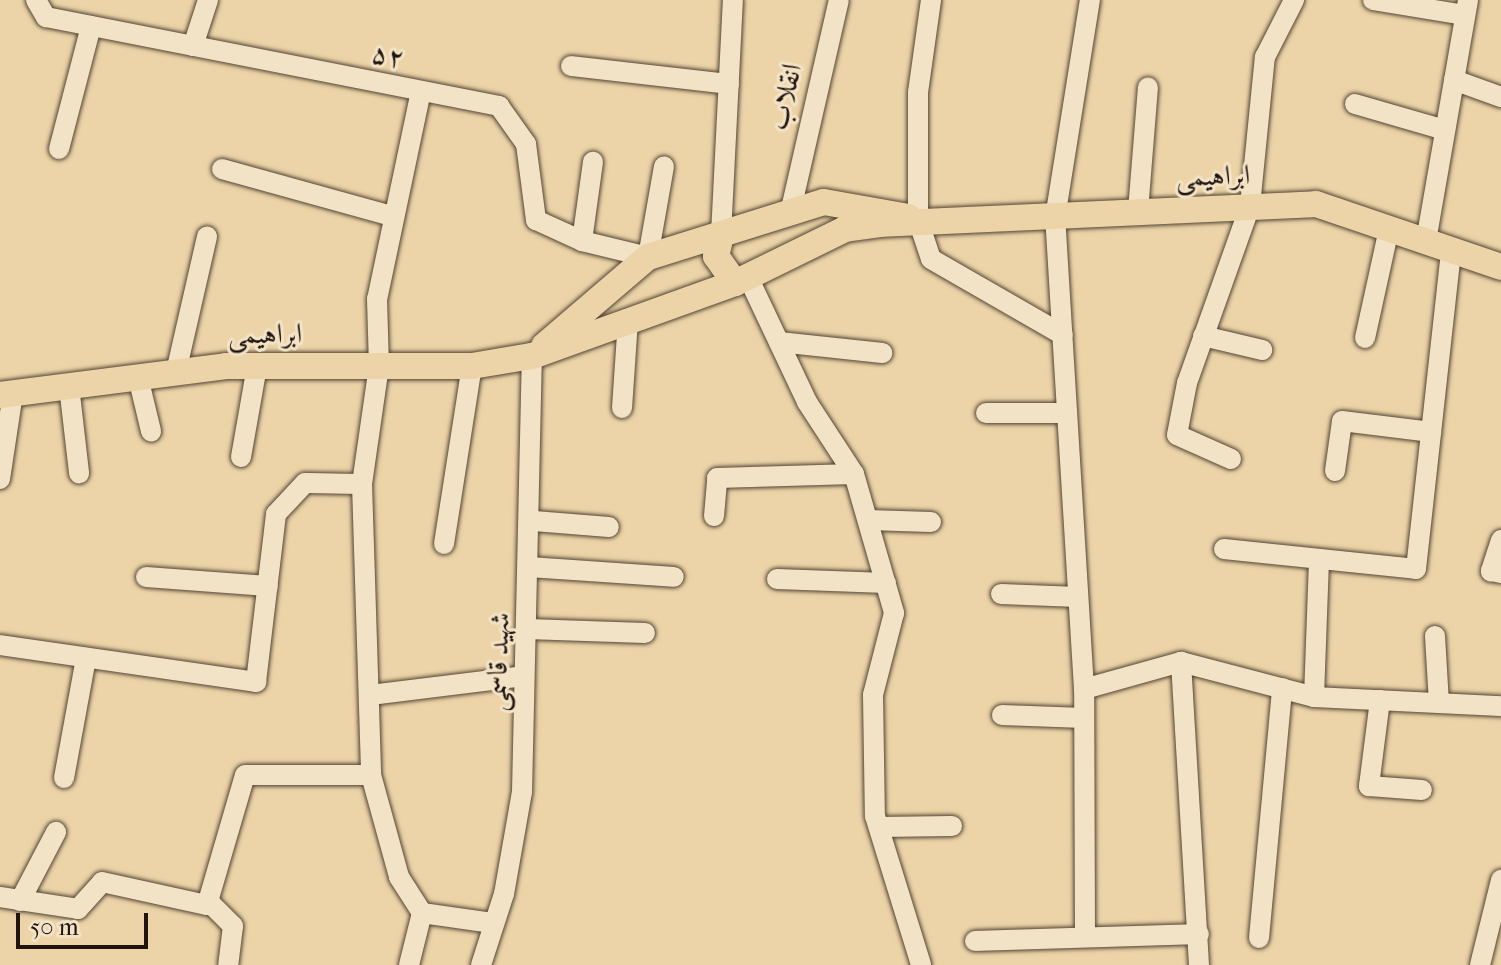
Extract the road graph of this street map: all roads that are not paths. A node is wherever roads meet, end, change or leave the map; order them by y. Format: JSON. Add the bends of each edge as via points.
{"nodes":[{"id":1,"x":36,"y":0,"type":"edge"},
{"id":2,"x":208,"y":0,"type":"edge"},
{"id":3,"x":733,"y":0,"type":"edge"},
{"id":4,"x":839,"y":0,"type":"edge"},
{"id":5,"x":931,"y":0,"type":"edge"},
{"id":6,"x":1090,"y":0,"type":"edge"},
{"id":7,"x":1294,"y":0,"type":"edge"},
{"id":8,"x":1373,"y":0,"type":"edge"},
{"id":9,"x":1467,"y":7,"type":"edge"},
{"id":10,"x":91,"y":26,"type":"junction"},
{"id":11,"x":193,"y":46,"type":"junction"},
{"id":12,"x":571,"y":66,"type":"dead end"},
{"id":13,"x":1454,"y":80,"type":"junction"},
{"id":14,"x":729,"y":84,"type":"junction"},
{"id":15,"x":1148,"y":87,"type":"dead end"},
{"id":16,"x":421,"y":91,"type":"junction"},
{"id":17,"x":1501,"y":97,"type":"edge"},
{"id":18,"x":1355,"y":104,"type":"dead end"},
{"id":19,"x":1445,"y":130,"type":"junction"},
{"id":20,"x":59,"y":149,"type":"dead end"},
{"id":21,"x":593,"y":162,"type":"dead end"},
{"id":22,"x":664,"y":166,"type":"dead end"},
{"id":23,"x":222,"y":169,"type":"dead end"},
{"id":24,"x":1250,"y":206,"type":"junction"},
{"id":25,"x":791,"y":209,"type":"junction"},
{"id":26,"x":1138,"y":211,"type":"junction"},
{"id":27,"x":391,"y":216,"type":"junction"},
{"id":28,"x":1055,"y":218,"type":"junction"},
{"id":29,"x":918,"y":220,"type":"junction"},
{"id":30,"x":1389,"y":229,"type":"junction"},
{"id":31,"x":721,"y":235,"type":"junction"},
{"id":32,"x":207,"y":237,"type":"dead end"},
{"id":33,"x":582,"y":241,"type":"junction"},
{"id":34,"x":1426,"y":241,"type":"junction"},
{"id":35,"x":1451,"y":250,"type":"junction"},
{"id":36,"x":648,"y":257,"type":"junction"},
{"id":37,"x":1501,"y":267,"type":"edge"},
{"id":38,"x":741,"y":280,"type":"junction"},
{"id":39,"x":628,"y":321,"type":"junction"},
{"id":40,"x":1063,"y":335,"type":"junction"},
{"id":41,"x":1203,"y":336,"type":"junction"},
{"id":42,"x":1365,"y":338,"type":"dead end"},
{"id":43,"x":779,"y":342,"type":"junction"},
{"id":44,"x":1262,"y":350,"type":"dead end"},
{"id":45,"x":882,"y":353,"type":"dead end"},
{"id":46,"x":532,"y":356,"type":"junction"},
{"id":47,"x":257,"y":366,"type":"junction"},
{"id":48,"x":379,"y":366,"type":"junction"},
{"id":49,"x":472,"y":366,"type":"junction"},
{"id":50,"x":176,"y":372,"type":"junction"},
{"id":51,"x":138,"y":377,"type":"junction"},
{"id":52,"x":69,"y":386,"type":"junction"},
{"id":53,"x":6,"y":394,"type":"edge"},
{"id":54,"x":622,"y":408,"type":"dead end"},
{"id":55,"x":986,"y":413,"type":"dead end"},
{"id":56,"x":1067,"y":413,"type":"junction"},
{"id":57,"x":151,"y":431,"type":"dead end"},
{"id":58,"x":1431,"y":432,"type":"junction"},
{"id":59,"x":241,"y":457,"type":"dead end"},
{"id":60,"x":1231,"y":459,"type":"dead end"},
{"id":61,"x":1335,"y":471,"type":"dead end"},
{"id":62,"x":79,"y":473,"type":"dead end"},
{"id":63,"x":854,"y":474,"type":"junction"},
{"id":64,"x":0,"y":479,"type":"edge"},
{"id":65,"x":362,"y":484,"type":"junction"},
{"id":66,"x":714,"y":516,"type":"dead end"},
{"id":67,"x":868,"y":520,"type":"junction"},
{"id":68,"x":534,"y":521,"type":"junction"},
{"id":69,"x":931,"y":522,"type":"dead end"},
{"id":70,"x":609,"y":527,"type":"dead end"},
{"id":71,"x":1501,"y":540,"type":"edge"},
{"id":72,"x":444,"y":544,"type":"dead end"},
{"id":73,"x":1224,"y":549,"type":"dead end"},
{"id":74,"x":1319,"y":559,"type":"junction"},
{"id":75,"x":529,"y":567,"type":"junction"},
{"id":76,"x":1501,"y":573,"type":"edge"},
{"id":77,"x":146,"y":577,"type":"dead end"},
{"id":78,"x":674,"y":577,"type":"dead end"},
{"id":79,"x":777,"y":579,"type":"dead end"},
{"id":80,"x":886,"y":583,"type":"junction"},
{"id":81,"x":268,"y":586,"type":"junction"},
{"id":82,"x":1001,"y":594,"type":"dead end"},
{"id":83,"x":1078,"y":597,"type":"junction"},
{"id":84,"x":527,"y":629,"type":"junction"},
{"id":85,"x":645,"y":633,"type":"dead end"},
{"id":86,"x":1435,"y":636,"type":"dead end"},
{"id":87,"x":0,"y":645,"type":"edge"},
{"id":88,"x":86,"y":658,"type":"junction"},
{"id":89,"x":1181,"y":662,"type":"junction"},
{"id":90,"x":524,"y":676,"type":"junction"},
{"id":91,"x":1282,"y":688,"type":"junction"},
{"id":92,"x":1084,"y":689,"type":"junction"},
{"id":93,"x":370,"y":695,"type":"junction"},
{"id":94,"x":1314,"y":697,"type":"junction"},
{"id":95,"x":1380,"y":700,"type":"junction"},
{"id":96,"x":1439,"y":703,"type":"junction"},
{"id":97,"x":1501,"y":706,"type":"edge"},
{"id":98,"x":1002,"y":715,"type":"dead end"},
{"id":99,"x":1084,"y":718,"type":"junction"},
{"id":100,"x":371,"y":775,"type":"junction"},
{"id":101,"x":64,"y":778,"type":"dead end"},
{"id":102,"x":1422,"y":790,"type":"dead end"},
{"id":103,"x":952,"y":826,"type":"dead end"},
{"id":104,"x":879,"y":827,"type":"junction"},
{"id":105,"x":56,"y":832,"type":"dead end"},
{"id":106,"x":1501,"y":880,"type":"edge"},
{"id":107,"x":10,"y":899,"type":"edge"},
{"id":108,"x":209,"y":902,"type":"junction"},
{"id":109,"x":422,"y":913,"type":"junction"},
{"id":110,"x":492,"y":923,"type":"junction"},
{"id":111,"x":1085,"y":933,"type":"junction"},
{"id":112,"x":1199,"y":934,"type":"junction"},
{"id":113,"x":1259,"y":938,"type":"dead end"},
{"id":114,"x":975,"y":941,"type":"dead end"},
{"id":115,"x":228,"y":965,"type":"edge"},
{"id":116,"x":409,"y":965,"type":"edge"},
{"id":117,"x":481,"y":965,"type":"edge"},
{"id":118,"x":921,"y":965,"type":"edge"},
{"id":119,"x":1199,"y":965,"type":"edge"},
{"id":120,"x":1480,"y":965,"type":"edge"}],
"edges":[{"from":1,"to":10,"type":"street","name":"۵۲","via":[[46,17]]},
{"from":2,"to":11,"type":"street"},
{"from":3,"to":14,"type":"street"},
{"from":4,"to":25,"type":"street","name":"انقلاب"},
{"from":5,"to":29,"type":"street","via":[[918,92]]},
{"from":6,"to":28,"type":"street"},
{"from":7,"to":24,"type":"street","via":[[1265,57]]},
{"from":8,"to":9,"type":"street"},
{"from":9,"to":13,"type":"street"},
{"from":10,"to":11,"type":"street","name":"۵۲"},
{"from":10,"to":20,"type":"street"},
{"from":11,"to":16,"type":"street","name":"۵۲"},
{"from":12,"to":14,"type":"street"},
{"from":13,"to":17,"type":"street"},
{"from":13,"to":19,"type":"street"},
{"from":14,"to":31,"type":"street"},
{"from":15,"to":26,"type":"street"},
{"from":16,"to":27,"type":"street"},
{"from":16,"to":33,"type":"street","name":"۵۲","via":[[499,106],[526,144],[536,220]]},
{"from":18,"to":19,"type":"street"},
{"from":19,"to":34,"type":"street"},
{"from":21,"to":33,"type":"street"},
{"from":22,"to":36,"type":"street"},
{"from":23,"to":27,"type":"street"},
{"from":24,"to":26,"type":"main road","name":"ابراهیمی"},
{"from":24,"to":30,"type":"main road","name":"ابراهیمی","via":[[1316,204]]},
{"from":24,"to":41,"type":"street"},
{"from":25,"to":29,"type":"main road","via":[[849,202]]},
{"from":25,"to":31,"type":"main road"},
{"from":26,"to":28,"type":"main road","name":"ابراهیمی"},
{"from":27,"to":48,"type":"street","via":[[377,299]]},
{"from":28,"to":29,"type":"main road","name":"ابراهیمی"},
{"from":28,"to":40,"type":"street"},
{"from":29,"to":38,"type":"main road","name":"ابراهیمی","via":[[845,229]]},
{"from":29,"to":40,"type":"street","via":[[936,265]]},
{"from":30,"to":34,"type":"main road","name":"ابراهیمی"},
{"from":30,"to":42,"type":"street"},
{"from":31,"to":36,"type":"main road"},
{"from":31,"to":38,"type":"main road","via":[[716,256]]},
{"from":32,"to":50,"type":"street"},
{"from":33,"to":36,"type":"street","name":"۵۲"},
{"from":34,"to":35,"type":"main road","name":"ابراهیمی"},
{"from":35,"to":37,"type":"main road","name":"ابراهیمی"},
{"from":35,"to":58,"type":"street"},
{"from":36,"to":46,"type":"main road"},
{"from":38,"to":39,"type":"main road","name":"ابراهیمی"},
{"from":38,"to":43,"type":"street"},
{"from":39,"to":46,"type":"main road","name":"ابراهیمی"},
{"from":39,"to":54,"type":"street"},
{"from":40,"to":56,"type":"street"},
{"from":41,"to":44,"type":"street"},
{"from":41,"to":60,"type":"street","via":[[1177,435]]},
{"from":43,"to":45,"type":"street"},
{"from":43,"to":63,"type":"street"},
{"from":46,"to":49,"type":"main road","name":"ابراهیمی"},
{"from":46,"to":68,"type":"street","name":"شهید قاسمی"},
{"from":47,"to":48,"type":"main road","name":"ابراهیمی"},
{"from":47,"to":50,"type":"main road","name":"ابراهیمی"},
{"from":47,"to":59,"type":"street"},
{"from":48,"to":49,"type":"main road","name":"ابراهیمی"},
{"from":48,"to":65,"type":"street"},
{"from":49,"to":72,"type":"street"},
{"from":50,"to":51,"type":"main road","name":"ابراهیمی"},
{"from":51,"to":52,"type":"main road","name":"ابراهیمی"},
{"from":51,"to":57,"type":"street"},
{"from":52,"to":53,"type":"main road","name":"ابراهیمی"},
{"from":52,"to":62,"type":"street"},
{"from":53,"to":64,"type":"street"},
{"from":55,"to":56,"type":"street"},
{"from":56,"to":83,"type":"street"},
{"from":58,"to":61,"type":"street","via":[[1342,421]]},
{"from":58,"to":74,"type":"street","via":[[1416,569]]},
{"from":63,"to":66,"type":"street","via":[[717,478]]},
{"from":63,"to":67,"type":"street"},
{"from":65,"to":81,"type":"street","via":[[305,483],[276,514]]},
{"from":65,"to":93,"type":"street"},
{"from":67,"to":69,"type":"street"},
{"from":67,"to":80,"type":"street"},
{"from":68,"to":70,"type":"street"},
{"from":68,"to":75,"type":"street","name":"شهید قاسمی"},
{"from":71,"to":76,"type":"street","via":[[1491,571]]},
{"from":73,"to":74,"type":"street"},
{"from":74,"to":94,"type":"street"},
{"from":75,"to":78,"type":"street"},
{"from":75,"to":84,"type":"street","name":"شهید قاسمی"},
{"from":77,"to":81,"type":"street"},
{"from":79,"to":80,"type":"street"},
{"from":80,"to":104,"type":"street","via":[[894,613],[873,695]]},
{"from":81,"to":88,"type":"street","via":[[256,682]]},
{"from":82,"to":83,"type":"street"},
{"from":83,"to":92,"type":"street"},
{"from":84,"to":85,"type":"street"},
{"from":84,"to":90,"type":"street","name":"شهید قاسمی"},
{"from":86,"to":96,"type":"street"},
{"from":87,"to":88,"type":"street"},
{"from":88,"to":101,"type":"street"},
{"from":89,"to":91,"type":"street"},
{"from":89,"to":92,"type":"street"},
{"from":89,"to":112,"type":"street"},
{"from":90,"to":93,"type":"street"},
{"from":90,"to":110,"type":"street","name":"شهید قاسمی","via":[[522,792]]},
{"from":91,"to":94,"type":"street"},
{"from":91,"to":113,"type":"street"},
{"from":92,"to":99,"type":"street"},
{"from":93,"to":100,"type":"street"},
{"from":94,"to":95,"type":"street"},
{"from":95,"to":96,"type":"street"},
{"from":95,"to":102,"type":"street","via":[[1369,786]]},
{"from":96,"to":97,"type":"street"},
{"from":98,"to":99,"type":"street"},
{"from":99,"to":111,"type":"street"},
{"from":100,"to":108,"type":"street","via":[[245,775]]},
{"from":100,"to":109,"type":"street","via":[[399,877]]},
{"from":103,"to":104,"type":"street"},
{"from":104,"to":118,"type":"street"},
{"from":105,"to":107,"type":"street"},
{"from":106,"to":120,"type":"street"},
{"from":107,"to":108,"type":"street","via":[[78,909],[102,882]]},
{"from":108,"to":115,"type":"street","via":[[233,926]]},
{"from":109,"to":110,"type":"street"},
{"from":109,"to":116,"type":"street"},
{"from":110,"to":117,"type":"street","name":"شهید قاسمی"},
{"from":111,"to":112,"type":"street"},
{"from":111,"to":114,"type":"street"},
{"from":112,"to":119,"type":"street"}]}
